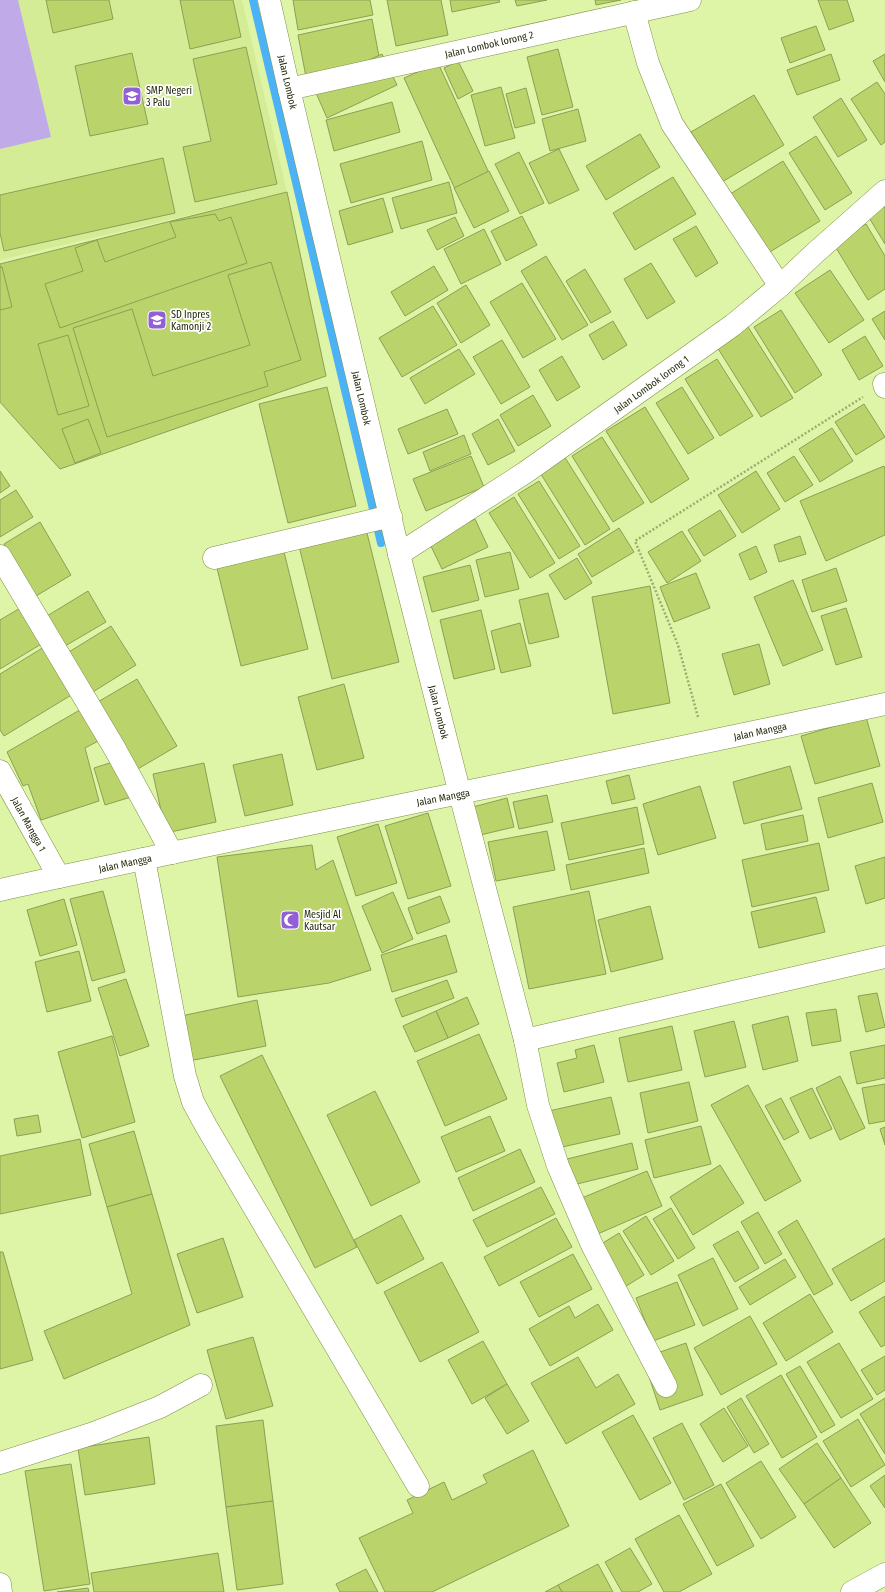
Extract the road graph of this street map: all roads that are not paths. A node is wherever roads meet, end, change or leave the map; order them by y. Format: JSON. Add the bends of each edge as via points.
{"nodes":[{"id":1,"x":269,"y":0,"type":"edge"},
{"id":2,"x":690,"y":0,"type":"edge"},
{"id":3,"x":634,"y":12,"type":"junction"},
{"id":4,"x":289,"y":89,"type":"junction"},
{"id":5,"x":885,"y":191,"type":"edge"},
{"id":6,"x":780,"y":286,"type":"junction"},
{"id":7,"x":391,"y":516,"type":"junction"},
{"id":8,"x":399,"y":554,"type":"junction"},
{"id":9,"x":0,"y":556,"type":"edge"},
{"id":10,"x":214,"y":558,"type":"dead end"},
{"id":11,"x":885,"y":704,"type":"edge"},
{"id":12,"x":0,"y":771,"type":"edge"},
{"id":13,"x":460,"y":794,"type":"junction"},
{"id":14,"x":172,"y":853,"type":"junction"},
{"id":15,"x":144,"y":859,"type":"junction"},
{"id":16,"x":59,"y":877,"type":"junction"},
{"id":17,"x":0,"y":890,"type":"edge"},
{"id":18,"x":885,"y":957,"type":"edge"},
{"id":19,"x":525,"y":1040,"type":"junction"},
{"id":20,"x":201,"y":1385,"type":"dead end"},
{"id":21,"x":666,"y":1386,"type":"dead end"},
{"id":22,"x":0,"y":1463,"type":"edge"},
{"id":23,"x":418,"y":1486,"type":"dead end"},
{"id":24,"x":885,"y":1574,"type":"edge"},
{"id":25,"x":0,"y":1584,"type":"edge"},
{"id":26,"x":1,"y":1592,"type":"edge"},
{"id":27,"x":852,"y":1592,"type":"edge"}],
"edges":[{"from":1,"to":4,"type":"street","name":"Jalan Lombok"},
{"from":2,"to":3,"type":"street","name":"Jalan Lombok lorong 2"},
{"from":3,"to":4,"type":"street","name":"Jalan Lombok lorong 2"},
{"from":3,"to":6,"type":"street","via":[[648,62],[672,124]]},
{"from":4,"to":7,"type":"street","name":"Jalan Lombok"},
{"from":5,"to":6,"type":"street","name":"Jalan Lombok lorong 1"},
{"from":6,"to":8,"type":"street","name":"Jalan Lombok lorong 1","via":[[733,325],[609,414],[526,472]]},
{"from":7,"to":8,"type":"street","name":"Jalan Lombok"},
{"from":7,"to":10,"type":"street"},
{"from":8,"to":13,"type":"street","name":"Jalan Lombok"},
{"from":9,"to":14,"type":"street","via":[[111,742]]},
{"from":11,"to":13,"type":"street","name":"Jalan Mangga"},
{"from":12,"to":16,"type":"street","name":"Jalan Mangga 1"},
{"from":13,"to":14,"type":"street","name":"Jalan Mangga"},
{"from":13,"to":19,"type":"street","name":"Jalan Lombok"},
{"from":14,"to":15,"type":"street","name":"Jalan Mangga"},
{"from":15,"to":16,"type":"street","name":"Jalan Mangga"},
{"from":15,"to":23,"type":"street","via":[[185,1076],[194,1102]]},
{"from":16,"to":17,"type":"street","name":"Jalan Mangga"},
{"from":18,"to":19,"type":"street"},
{"from":19,"to":21,"type":"street","name":"Jalan Lombok","via":[[538,1105],[558,1166],[592,1245]]},
{"from":20,"to":22,"type":"street","via":[[160,1407],[94,1433]]},
{"from":24,"to":27,"type":"street"},
{"from":25,"to":26,"type":"street"}]}
